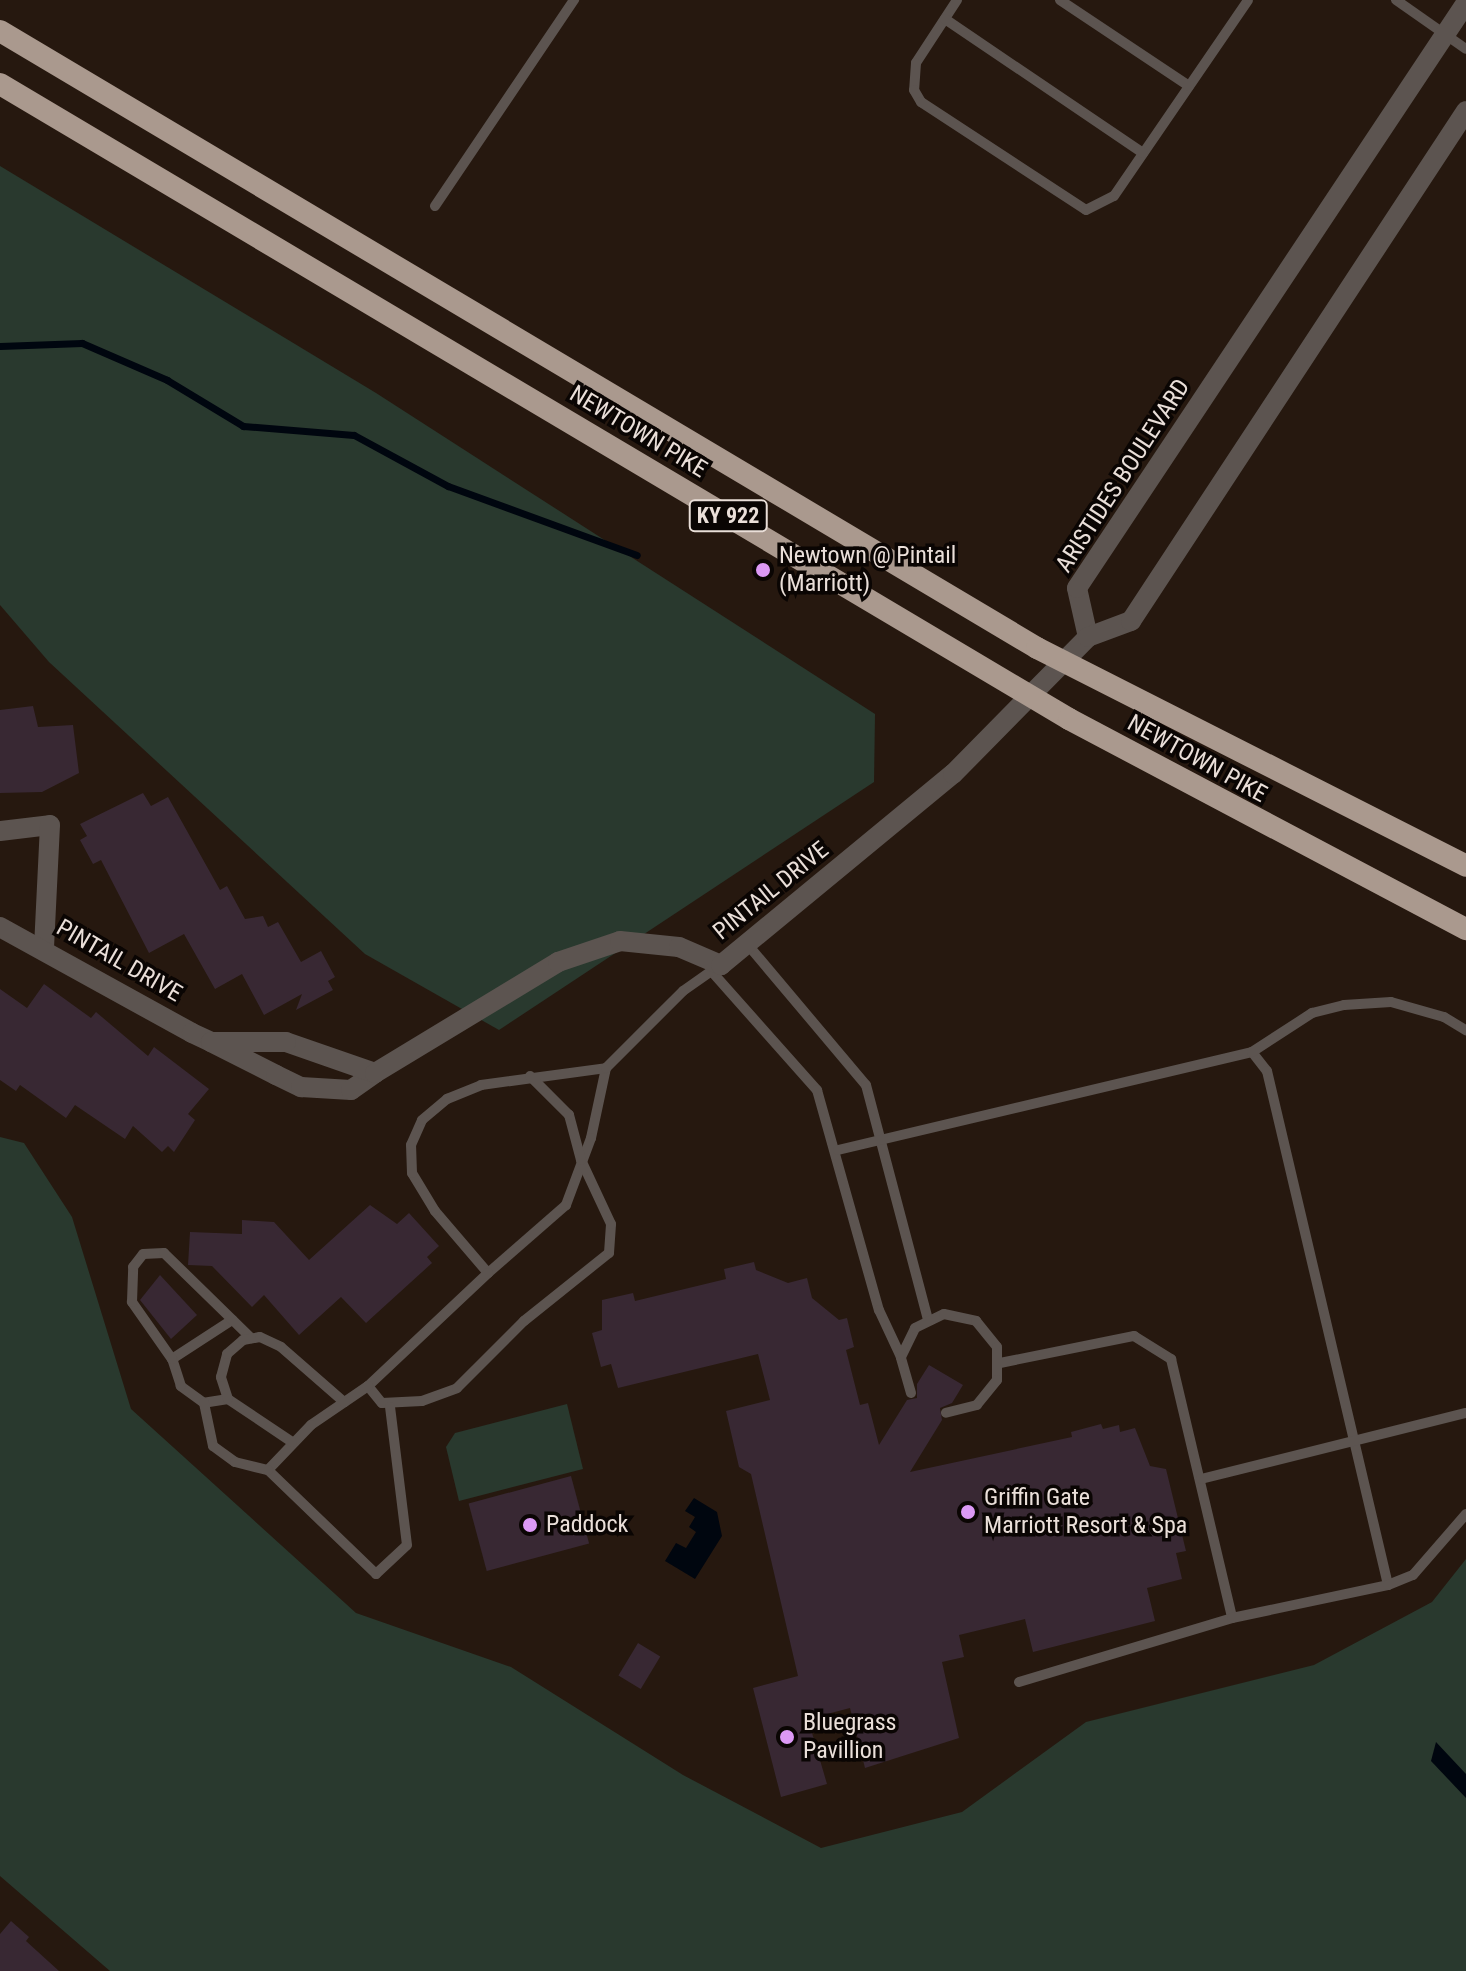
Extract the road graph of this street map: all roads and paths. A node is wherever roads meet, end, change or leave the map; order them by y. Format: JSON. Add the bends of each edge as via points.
{"nodes":[{"id":1,"x":574,"y":0,"type":"edge"},
{"id":2,"x":957,"y":0,"type":"edge"},
{"id":3,"x":1060,"y":0,"type":"edge"},
{"id":4,"x":1248,"y":0,"type":"edge"},
{"id":5,"x":1396,"y":0,"type":"edge"},
{"id":6,"x":1466,"y":3,"type":"edge"},
{"id":7,"x":945,"y":19,"type":"junction"},
{"id":8,"x":0,"y":31,"type":"edge"},
{"id":9,"x":1445,"y":34,"type":"junction"},
{"id":10,"x":1466,"y":49,"type":"edge"},
{"id":11,"x":0,"y":84,"type":"edge"},
{"id":12,"x":1189,"y":86,"type":"junction"},
{"id":13,"x":1466,"y":111,"type":"edge"},
{"id":14,"x":1143,"y":153,"type":"junction"},
{"id":15,"x":435,"y":206,"type":"dead end"},
{"id":16,"x":1088,"y":637,"type":"junction"},
{"id":17,"x":1065,"y":663,"type":"junction"},
{"id":18,"x":1033,"y":697,"type":"junction"},
{"id":19,"x":0,"y":831,"type":"edge"},
{"id":20,"x":1466,"y":866,"type":"edge"},
{"id":21,"x":0,"y":927,"type":"edge"},
{"id":22,"x":1466,"y":929,"type":"edge"},
{"id":23,"x":748,"y":945,"type":"junction"},
{"id":24,"x":44,"y":947,"type":"junction"},
{"id":25,"x":717,"y":969,"type":"junction"},
{"id":26,"x":1466,"y":1030,"type":"edge"},
{"id":27,"x":211,"y":1042,"type":"junction"},
{"id":28,"x":1252,"y":1052,"type":"junction"},
{"id":29,"x":606,"y":1068,"type":"junction"},
{"id":30,"x":375,"y":1073,"type":"junction"},
{"id":31,"x":530,"y":1076,"type":"junction"},
{"id":32,"x":880,"y":1141,"type":"junction"},
{"id":33,"x":838,"y":1150,"type":"junction"},
{"id":34,"x":581,"y":1160,"type":"junction"},
{"id":35,"x":488,"y":1273,"type":"junction"},
{"id":36,"x":928,"y":1319,"type":"junction"},
{"id":37,"x":232,"y":1320,"type":"junction"},
{"id":38,"x":251,"y":1338,"type":"junction"},
{"id":39,"x":901,"y":1357,"type":"junction"},
{"id":40,"x":172,"y":1359,"type":"junction"},
{"id":41,"x":1000,"y":1363,"type":"junction"},
{"id":42,"x":368,"y":1386,"type":"junction"},
{"id":43,"x":911,"y":1393,"type":"dead end"},
{"id":44,"x":228,"y":1399,"type":"junction"},
{"id":45,"x":344,"y":1402,"type":"junction"},
{"id":46,"x":204,"y":1403,"type":"junction"},
{"id":47,"x":390,"y":1407,"type":"junction"},
{"id":48,"x":946,"y":1413,"type":"dead end"},
{"id":49,"x":1466,"y":1413,"type":"edge"},
{"id":50,"x":292,"y":1442,"type":"junction"},
{"id":51,"x":1355,"y":1444,"type":"junction"},
{"id":52,"x":268,"y":1470,"type":"junction"},
{"id":53,"x":1201,"y":1479,"type":"junction"},
{"id":54,"x":1466,"y":1514,"type":"edge"},
{"id":55,"x":1388,"y":1585,"type":"junction"},
{"id":56,"x":1232,"y":1618,"type":"junction"},
{"id":57,"x":1019,"y":1682,"type":"dead end"}],
"edges":[{"from":1,"to":15,"type":"lane"},
{"from":2,"to":7,"type":"lane"},
{"from":3,"to":12,"type":"lane"},
{"from":4,"to":12,"type":"lane"},
{"from":5,"to":9,"type":"lane"},
{"from":6,"to":9,"type":"street","name":"ARISTIDES BOULEVARD"},
{"from":7,"to":14,"type":"lane"},
{"from":7,"to":14,"type":"lane","via":[[916,63],[914,90],[921,102],[972,137],[1086,210],[1114,196]]},
{"from":8,"to":17,"type":"highway","name":"NEWTOWN PIKE","number":"KY 922"},
{"from":9,"to":10,"type":"lane"},
{"from":9,"to":16,"type":"street","name":"ARISTIDES BOULEVARD","via":[[1077,588]]},
{"from":11,"to":18,"type":"highway","name":"NEWTOWN PIKE","number":"KY 922"},
{"from":12,"to":14,"type":"lane"},
{"from":13,"to":16,"type":"street","via":[[1131,621]]},
{"from":16,"to":17,"type":"street","name":"PINTAIL DRIVE"},
{"from":17,"to":18,"type":"street","name":"PINTAIL DRIVE"},
{"from":17,"to":20,"type":"highway","name":"NEWTOWN PIKE","number":"KY 922"},
{"from":18,"to":22,"type":"highway","name":"NEWTOWN PIKE","number":"KY 922"},
{"from":18,"to":23,"type":"street","name":"PINTAIL DRIVE","via":[[953,774]]},
{"from":19,"to":24,"type":"street","via":[[50,825]]},
{"from":21,"to":24,"type":"street","name":"PINTAIL DRIVE"},
{"from":23,"to":25,"type":"street","name":"PINTAIL DRIVE"},
{"from":23,"to":32,"type":"lane","via":[[866,1085]]},
{"from":24,"to":27,"type":"street","name":"PINTAIL DRIVE"},
{"from":25,"to":29,"type":"lane","via":[[683,991]]},
{"from":25,"to":30,"type":"street","name":"PINTAIL DRIVE","via":[[679,947],[620,941],[558,962]]},
{"from":25,"to":33,"type":"lane","via":[[817,1090]]},
{"from":26,"to":28,"type":"lane","via":[[1391,1002],[1344,1005],[1312,1013]]},
{"from":27,"to":30,"type":"street","name":"PINTAIL DRIVE","via":[[286,1042]]},
{"from":27,"to":30,"type":"street","name":"PINTAIL DRIVE","via":[[301,1087],[331,1093],[351,1090]]},
{"from":28,"to":32,"type":"lane"},
{"from":28,"to":51,"type":"lane","via":[[1267,1071]]},
{"from":29,"to":31,"type":"lane"},
{"from":29,"to":34,"type":"lane"},
{"from":31,"to":34,"type":"lane","via":[[569,1115]]},
{"from":31,"to":35,"type":"lane","via":[[447,1099],[422,1120],[411,1145],[412,1173],[419,1186]]},
{"from":32,"to":33,"type":"lane"},
{"from":32,"to":36,"type":"lane"},
{"from":33,"to":39,"type":"lane","via":[[879,1310]]},
{"from":34,"to":35,"type":"lane","via":[[566,1205]]},
{"from":34,"to":47,"type":"lane","via":[[611,1224],[609,1253],[524,1321],[457,1388]]},
{"from":35,"to":42,"type":"lane"},
{"from":36,"to":39,"type":"lane","via":[[915,1328]]},
{"from":36,"to":41,"type":"lane","via":[[960,1315],[976,1321],[988,1332]]},
{"from":37,"to":38,"type":"lane"},
{"from":37,"to":40,"type":"lane"},
{"from":37,"to":40,"type":"lane","via":[[164,1253],[143,1254],[133,1267],[132,1302]]},
{"from":38,"to":44,"type":"lane","via":[[227,1354],[221,1377]]},
{"from":38,"to":45,"type":"lane","via":[[281,1347]]},
{"from":39,"to":43,"type":"lane"},
{"from":40,"to":46,"type":"lane","via":[[181,1386]]},
{"from":41,"to":48,"type":"lane","via":[[989,1394],[977,1405]]},
{"from":41,"to":53,"type":"lane","via":[[1134,1336],[1150,1341],[1171,1359]]},
{"from":42,"to":45,"type":"lane"},
{"from":42,"to":47,"type":"lane"},
{"from":44,"to":46,"type":"lane"},
{"from":44,"to":50,"type":"lane"},
{"from":45,"to":50,"type":"lane"},
{"from":46,"to":52,"type":"lane","via":[[213,1446],[235,1462]]},
{"from":47,"to":52,"type":"lane","via":[[407,1545],[376,1574]]},
{"from":49,"to":51,"type":"lane"},
{"from":50,"to":52,"type":"lane"},
{"from":51,"to":53,"type":"lane"},
{"from":51,"to":55,"type":"lane"},
{"from":53,"to":56,"type":"lane"},
{"from":54,"to":55,"type":"lane","via":[[1413,1575]]},
{"from":55,"to":56,"type":"lane"},
{"from":56,"to":57,"type":"lane"}]}
